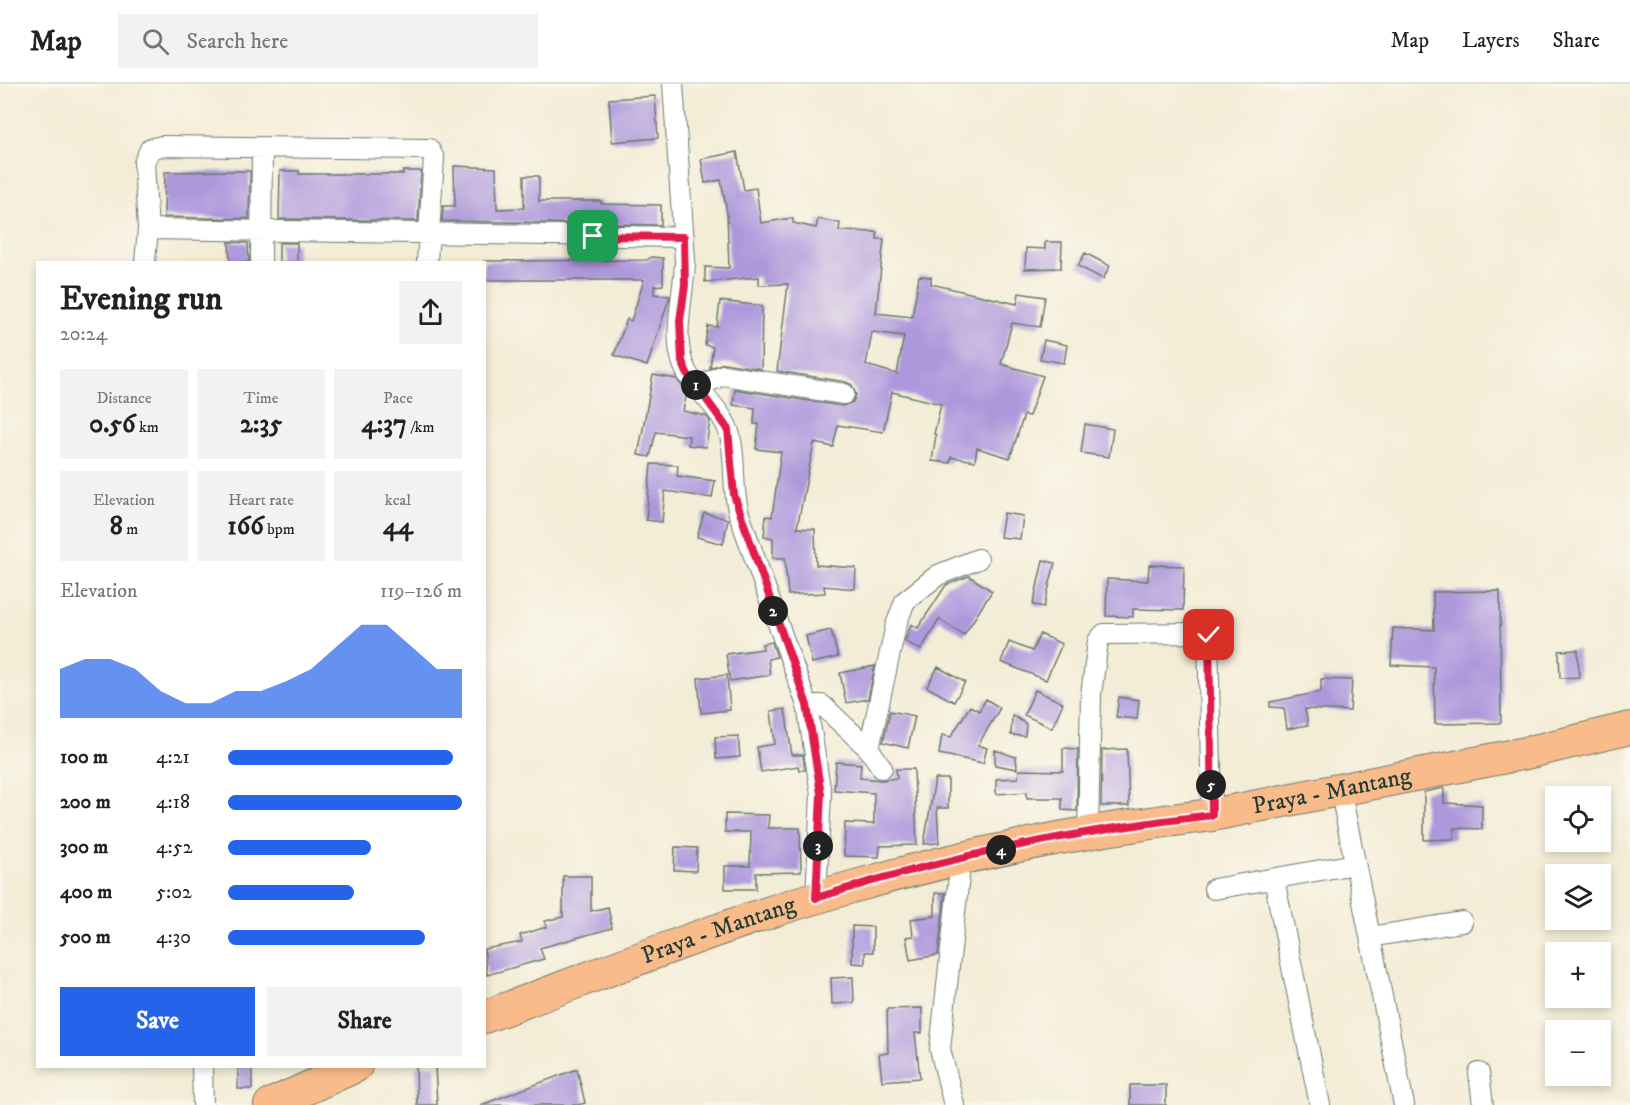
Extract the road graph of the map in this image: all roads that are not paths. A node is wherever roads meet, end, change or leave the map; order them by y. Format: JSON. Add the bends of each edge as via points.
{"nodes":[{"id":1,"x":673,"y":84,"type":"edge"},
{"id":2,"x":262,"y":148,"type":"junction"},
{"id":3,"x":148,"y":229,"type":"junction"},
{"id":4,"x":261,"y":231,"type":"junction"},
{"id":5,"x":429,"y":233,"type":"junction"},
{"id":6,"x":684,"y":237,"type":"junction"},
{"id":7,"x":145,"y":261,"type":"edge"},
{"id":8,"x":261,"y":261,"type":"edge"},
{"id":9,"x":427,"y":261,"type":"edge"},
{"id":10,"x":698,"y":387,"type":"junction"},
{"id":11,"x":844,"y":394,"type":"dead end"},
{"id":12,"x":978,"y":559,"type":"dead end"},
{"id":13,"x":807,"y":705,"type":"junction"},
{"id":14,"x":1630,"y":728,"type":"edge"},
{"id":15,"x":869,"y":749,"type":"junction"},
{"id":16,"x":882,"y":768,"type":"dead end"},
{"id":17,"x":1340,"y":788,"type":"junction"},
{"id":18,"x":1212,"y":815,"type":"junction"},
{"id":19,"x":1088,"y":834,"type":"junction"},
{"id":20,"x":961,"y":858,"type":"junction"},
{"id":21,"x":1355,"y":864,"type":"junction"},
{"id":22,"x":1274,"y":879,"type":"junction"},
{"id":23,"x":1214,"y":889,"type":"dead end"},
{"id":24,"x":816,"y":898,"type":"junction"},
{"id":25,"x":1462,"y":922,"type":"dead end"},
{"id":26,"x":1370,"y":936,"type":"junction"},
{"id":27,"x":486,"y":1016,"type":"edge"},
{"id":28,"x":202,"y":1068,"type":"edge"},
{"id":29,"x":347,"y":1068,"type":"edge"},
{"id":30,"x":1479,"y":1074,"type":"dead end"},
{"id":31,"x":315,"y":1075,"type":"edge"},
{"id":32,"x":203,"y":1105,"type":"edge"},
{"id":33,"x":270,"y":1105,"type":"edge"},
{"id":34,"x":954,"y":1105,"type":"edge"},
{"id":35,"x":1320,"y":1105,"type":"edge"},
{"id":36,"x":1404,"y":1105,"type":"edge"},
{"id":37,"x":1483,"y":1105,"type":"edge"}],
"edges":[{"from":1,"to":6,"type":"street"},
{"from":2,"to":3,"type":"street","via":[[150,149],[144,174]]},
{"from":2,"to":4,"type":"street"},
{"from":2,"to":5,"type":"street","via":[[429,149],[434,158]]},
{"from":3,"to":4,"type":"street"},
{"from":3,"to":7,"type":"street"},
{"from":4,"to":5,"type":"street"},
{"from":4,"to":8,"type":"street"},
{"from":5,"to":6,"type":"street"},
{"from":5,"to":9,"type":"street"},
{"from":6,"to":10,"type":"street","via":[[680,348],[687,373]]},
{"from":10,"to":11,"type":"street","via":[[723,375]]},
{"from":10,"to":13,"type":"street","via":[[728,429],[734,495]]},
{"from":12,"to":15,"type":"street","via":[[938,575],[905,601],[896,625]]},
{"from":13,"to":15,"type":"street","via":[[822,705]]},
{"from":13,"to":24,"type":"street","via":[[821,794]]},
{"from":14,"to":17,"type":"main road","name":"Praya - Mantang","via":[[1526,753]]},
{"from":15,"to":16,"type":"street"},
{"from":17,"to":18,"type":"main road","name":"Praya - Mantang"},
{"from":17,"to":21,"type":"street"},
{"from":18,"to":19,"type":"main road","name":"Praya - Mantang"},
{"from":18,"to":19,"type":"street","via":[[1208,633],[1104,634],[1098,640],[1091,695]]},
{"from":19,"to":20,"type":"main road","name":"Praya - Mantang"},
{"from":20,"to":24,"type":"main road","name":"Praya - Mantang"},
{"from":20,"to":34,"type":"street","via":[[940,1049]]},
{"from":21,"to":22,"type":"street"},
{"from":21,"to":26,"type":"street"},
{"from":22,"to":23,"type":"street"},
{"from":22,"to":35,"type":"street"},
{"from":24,"to":27,"type":"main road","name":"Praya - Mantang"},
{"from":25,"to":26,"type":"street"},
{"from":26,"to":36,"type":"street"},
{"from":28,"to":32,"type":"street"},
{"from":29,"to":31,"type":"main road"},
{"from":30,"to":37,"type":"street"},
{"from":31,"to":33,"type":"main road"}]}
